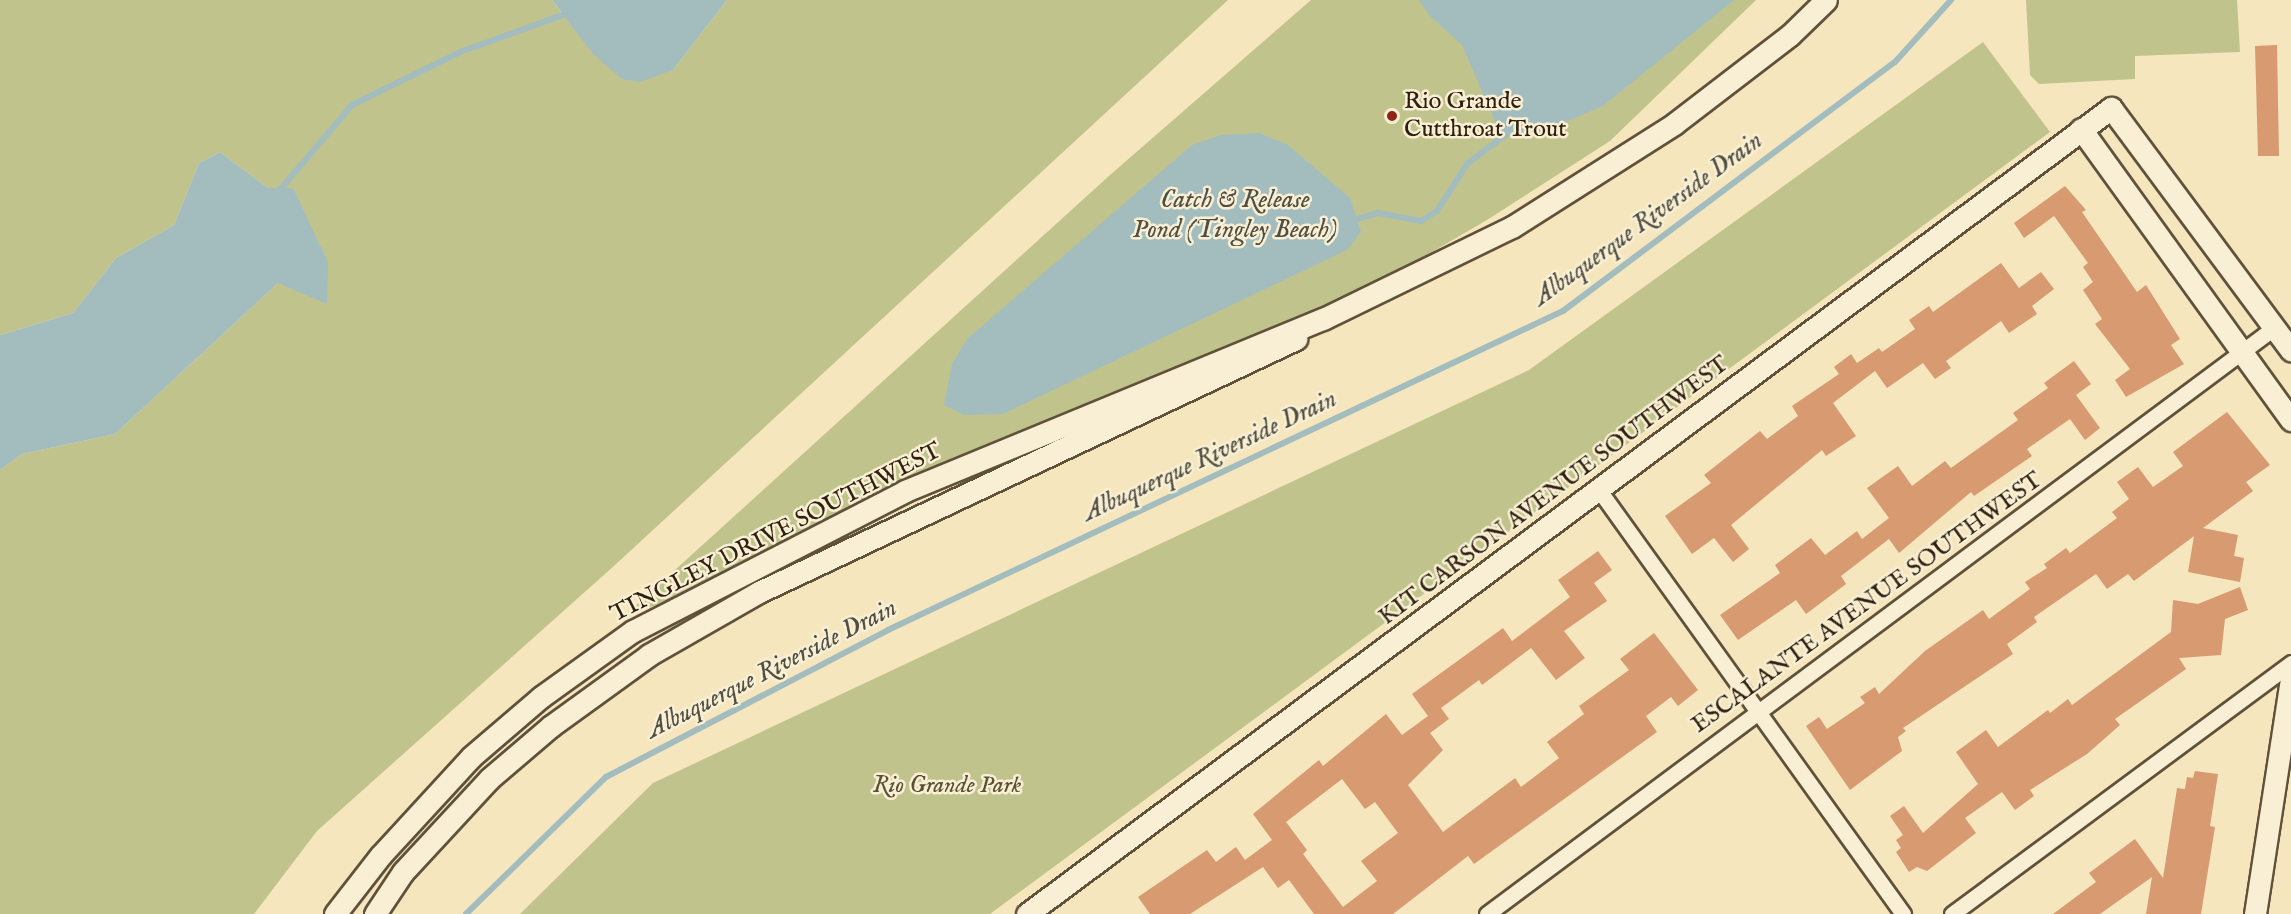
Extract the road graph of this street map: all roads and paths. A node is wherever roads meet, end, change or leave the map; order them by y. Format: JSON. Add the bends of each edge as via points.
{"nodes":[{"id":1,"x":1826,"y":0,"type":"edge"},
{"id":2,"x":2081,"y":129,"type":"junction"},
{"id":3,"x":1323,"y":319,"type":"junction"},
{"id":4,"x":2275,"y":327,"type":"junction"},
{"id":5,"x":2291,"y":350,"type":"edge"},
{"id":6,"x":2242,"y":354,"type":"junction"},
{"id":7,"x":2291,"y":420,"type":"edge"},
{"id":8,"x":1599,"y":490,"type":"junction"},
{"id":9,"x":2291,"y":663,"type":"edge"},
{"id":10,"x":2291,"y":680,"type":"edge"},
{"id":11,"x":1758,"y":711,"type":"junction"},
{"id":12,"x":335,"y":914,"type":"edge"},
{"id":13,"x":375,"y":914,"type":"edge"},
{"id":14,"x":1027,"y":914,"type":"edge"},
{"id":15,"x":1487,"y":914,"type":"edge"},
{"id":16,"x":1903,"y":914,"type":"edge"},
{"id":17,"x":1952,"y":914,"type":"edge"},
{"id":18,"x":2254,"y":914,"type":"edge"}],
"edges":[{"from":1,"to":3,"type":"street","name":"TINGLEY DRIVE SOUTHWEST","via":[[1724,87],[1576,190],[1512,227]]},
{"from":2,"to":4,"type":"street","name":"KIT CARSON AVENUE SOUTHWEST","via":[[2111,108]]},
{"from":2,"to":6,"type":"street"},
{"from":2,"to":8,"type":"street","name":"KIT CARSON AVENUE SOUTHWEST"},
{"from":3,"to":12,"type":"street","name":"TINGLEY DRIVE SOUTHWEST","via":[[905,491],[633,631],[540,697],[471,757],[381,855]]},
{"from":3,"to":13,"type":"street","name":"TINGLEY DRIVE SOUTHWEST","via":[[1285,347],[759,591],[650,655],[551,726],[489,779],[403,872]]},
{"from":4,"to":5,"type":"street"},
{"from":4,"to":6,"type":"street","name":"ESCALANTE AVENUE SOUTHWEST"},
{"from":6,"to":7,"type":"street"},
{"from":6,"to":11,"type":"street","name":"ESCALANTE AVENUE SOUTHWEST"},
{"from":8,"to":11,"type":"street"},
{"from":8,"to":14,"type":"street","name":"KIT CARSON AVENUE SOUTHWEST"},
{"from":9,"to":17,"type":"street"},
{"from":10,"to":18,"type":"street"},
{"from":11,"to":15,"type":"street","name":"ESCALANTE AVENUE SOUTHWEST"},
{"from":11,"to":16,"type":"street"}]}
